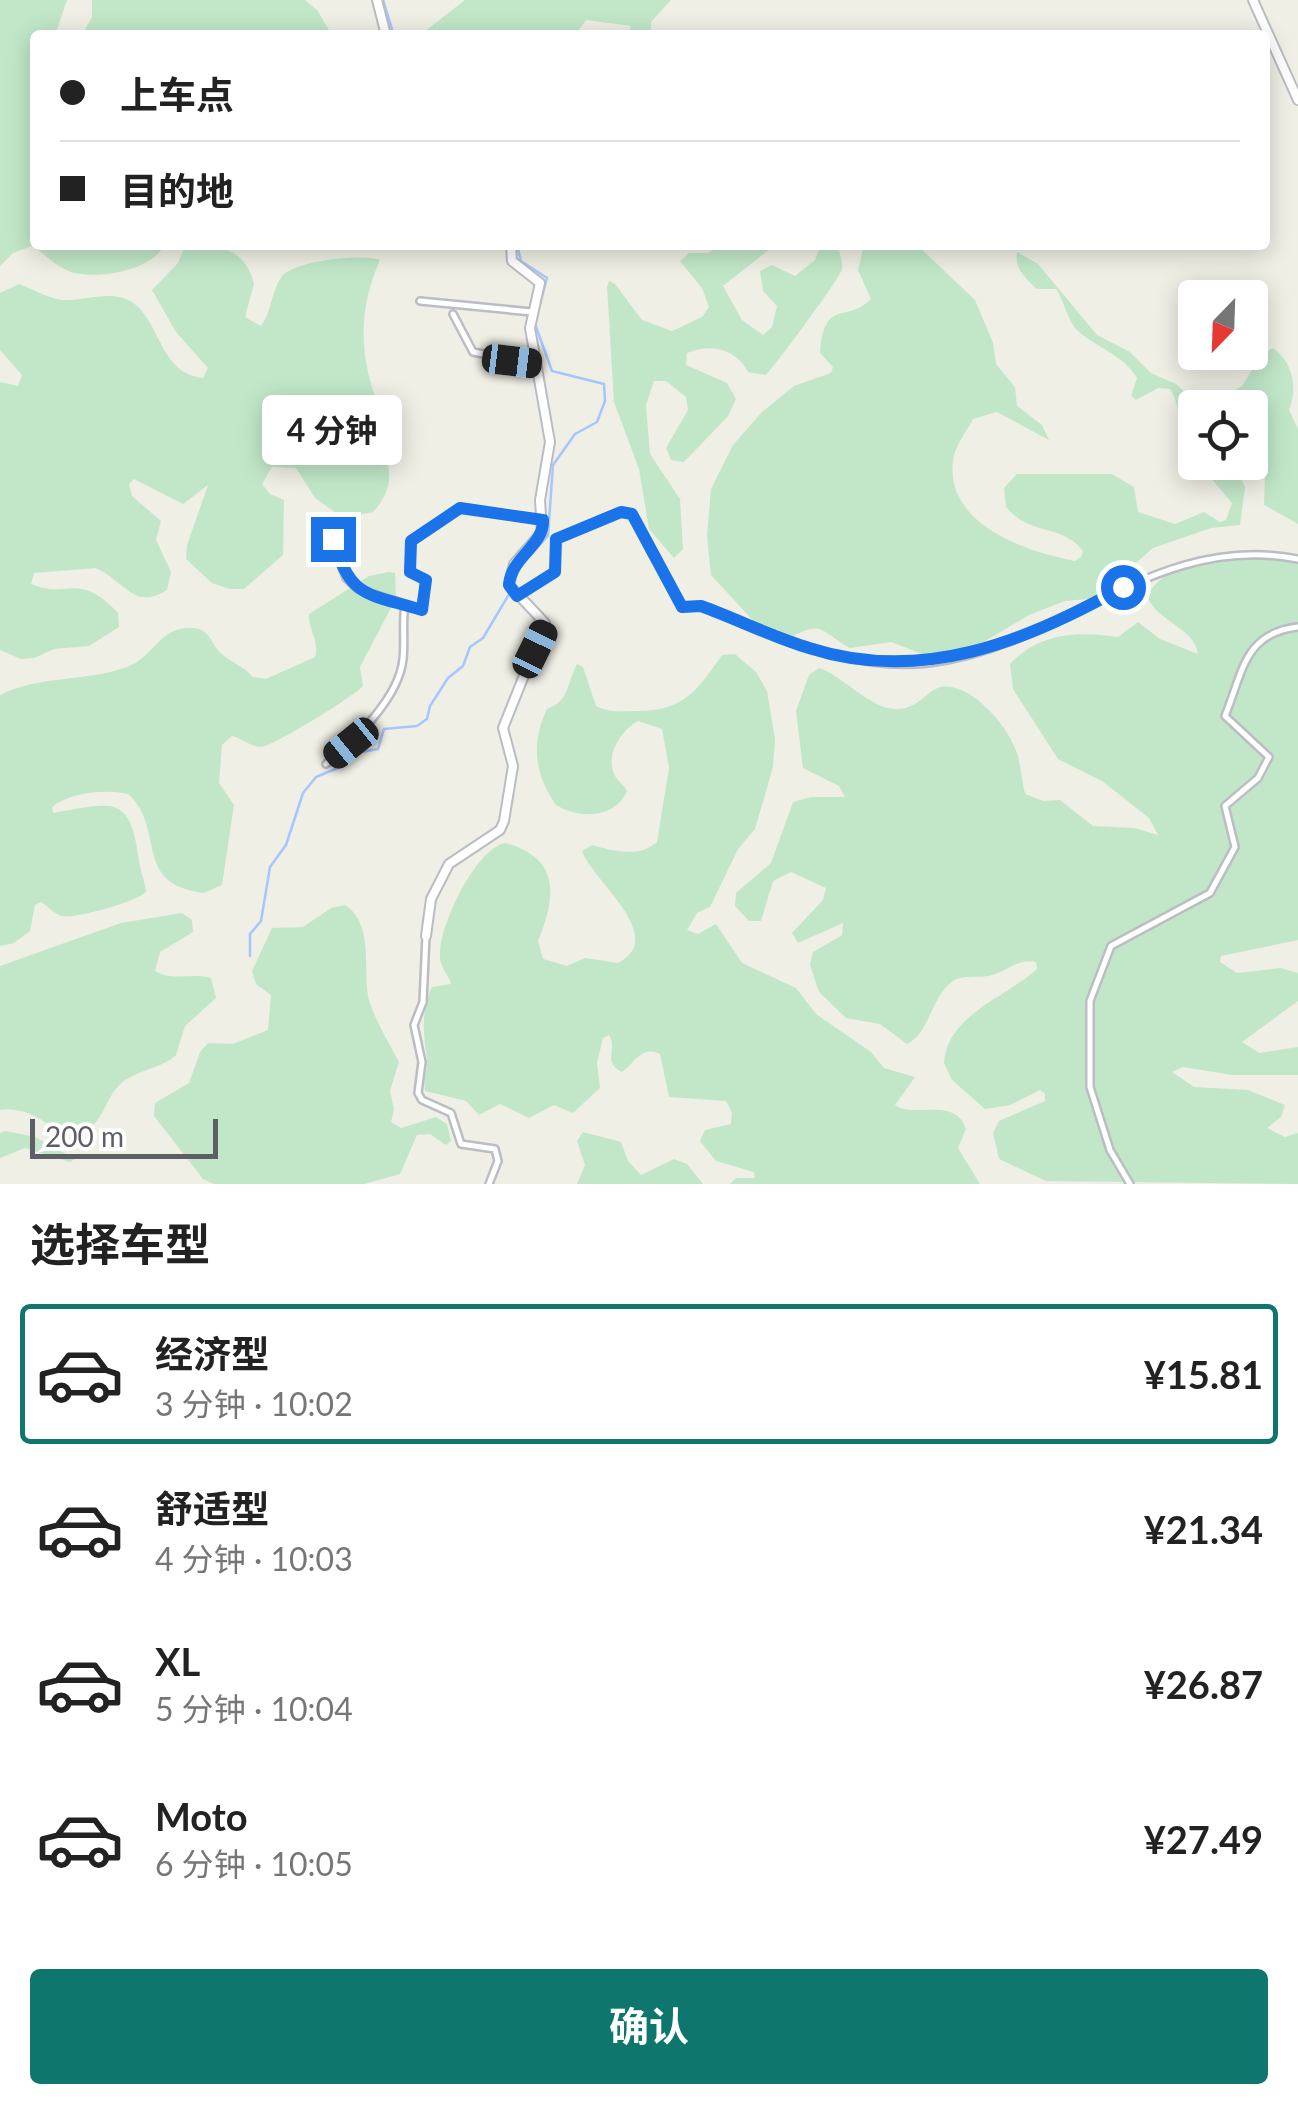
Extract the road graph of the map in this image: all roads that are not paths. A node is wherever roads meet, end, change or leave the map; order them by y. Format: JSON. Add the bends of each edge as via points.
{"nodes":[{"id":1,"x":376,"y":0,"type":"edge"},
{"id":2,"x":1253,"y":0,"type":"edge"},
{"id":3,"x":385,"y":30,"type":"edge"},
{"id":4,"x":1266,"y":30,"type":"edge"},
{"id":5,"x":1270,"y":38,"type":"edge"},
{"id":6,"x":1298,"y":100,"type":"edge"},
{"id":7,"x":512,"y":250,"type":"edge"},
{"id":8,"x":420,"y":301,"type":"dead end"},
{"id":9,"x":532,"y":312,"type":"junction"},
{"id":10,"x":453,"y":314,"type":"dead end"},
{"id":11,"x":540,"y":364,"type":"junction"},
{"id":12,"x":543,"y":520,"type":"junction"},
{"id":13,"x":328,"y":533,"type":"dead end"},
{"id":14,"x":1298,"y":559,"type":"edge"},
{"id":15,"x":514,"y":591,"type":"junction"},
{"id":16,"x":405,"y":604,"type":"junction"},
{"id":17,"x":1298,"y":628,"type":"edge"},
{"id":18,"x":326,"y":764,"type":"dead end"},
{"id":19,"x":426,"y":936,"type":"joint"},
{"id":20,"x":488,"y":1184,"type":"edge"},
{"id":21,"x":1130,"y":1184,"type":"edge"}],
"edges":[{"from":1,"to":3,"type":"street"},
{"from":2,"to":4,"type":"street"},
{"from":5,"to":6,"type":"street"},
{"from":7,"to":9,"type":"street","via":[[512,261],[540,283]]},
{"from":8,"to":9,"type":"street"},
{"from":9,"to":11,"type":"street","via":[[530,335]]},
{"from":10,"to":11,"type":"street","via":[[472,352]]},
{"from":11,"to":12,"type":"street","via":[[550,448]]},
{"from":12,"to":15,"type":"street","via":[[542,532],[514,564]]},
{"from":12,"to":16,"type":"street","via":[[460,508],[439,519],[411,541],[410,572],[426,580],[422,610]]},
{"from":13,"to":16,"type":"street","via":[[346,578],[358,590]]},
{"from":14,"to":15,"type":"street","via":[[1263,553],[1193,560],[997,646],[924,663],[829,654],[701,606],[682,607],[632,514],[621,512],[556,539],[555,572]]},
{"from":15,"to":19,"type":"street","via":[[546,624],[503,728],[512,766],[504,821],[450,864],[431,900]]},
{"from":16,"to":18,"type":"street","via":[[403,660],[386,698]]},
{"from":17,"to":21,"type":"street","via":[[1272,630],[1254,644],[1225,716],[1269,756],[1258,778],[1225,806],[1235,847],[1227,862],[1210,892],[1112,946],[1090,1001],[1090,1087],[1110,1150]]},
{"from":19,"to":20,"type":"street","via":[[424,992],[414,1025],[422,1062],[418,1092],[451,1113],[462,1144],[495,1150],[498,1161]]}]}
